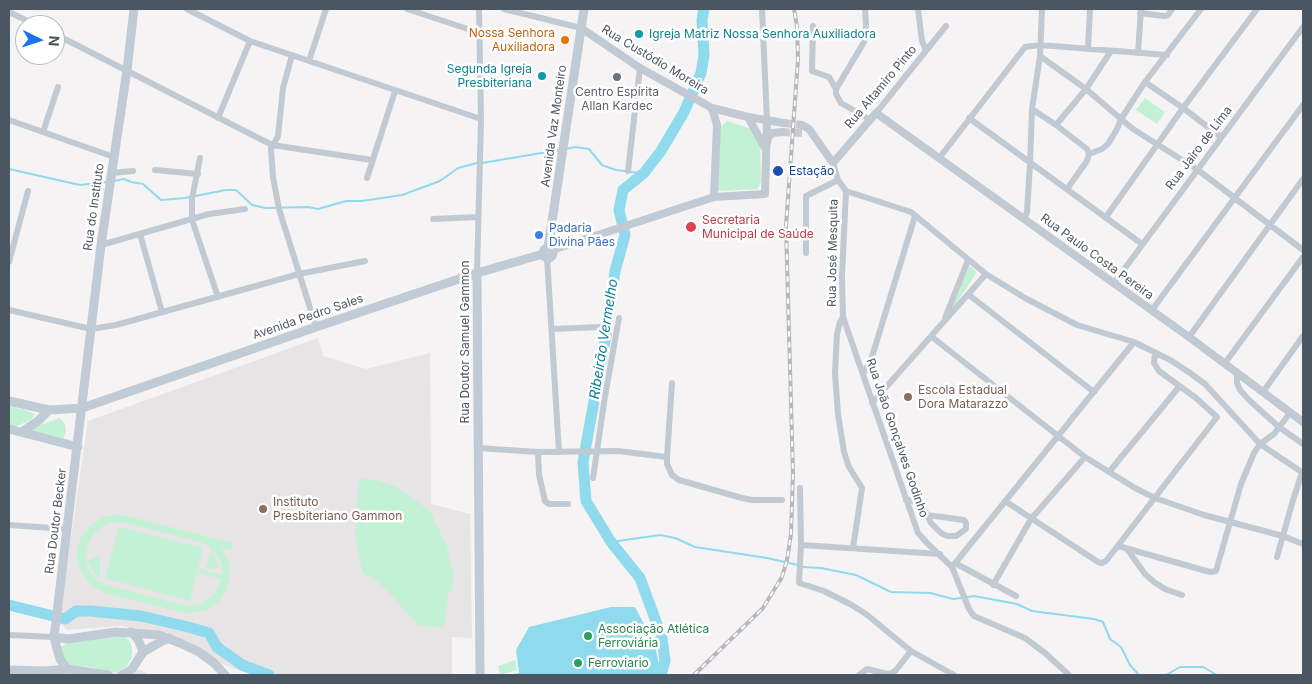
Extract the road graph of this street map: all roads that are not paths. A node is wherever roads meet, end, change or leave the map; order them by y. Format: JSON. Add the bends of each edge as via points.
{"nodes":[{"id":1,"x":134,"y":9,"type":"edge"},
{"id":2,"x":187,"y":9,"type":"edge"},
{"id":3,"x":326,"y":9,"type":"edge"},
{"id":4,"x":407,"y":9,"type":"edge"},
{"id":5,"x":479,"y":9,"type":"edge"},
{"id":6,"x":504,"y":9,"type":"edge"},
{"id":7,"x":584,"y":9,"type":"edge"},
{"id":8,"x":762,"y":9,"type":"edge"},
{"id":9,"x":865,"y":9,"type":"edge"},
{"id":10,"x":918,"y":9,"type":"edge"},
{"id":11,"x":1042,"y":9,"type":"edge"},
{"id":12,"x":1090,"y":9,"type":"edge"},
{"id":13,"x":1172,"y":9,"type":"edge"},
{"id":14,"x":1201,"y":9,"type":"edge"},
{"id":15,"x":1257,"y":9,"type":"edge"},
{"id":16,"x":1141,"y":11,"type":"edge"},
{"id":17,"x":813,"y":26,"type":"dead end"},
{"id":18,"x":946,"y":26,"type":"dead end"},
{"id":19,"x":1303,"y":27,"type":"edge"},
{"id":20,"x":581,"y":28,"type":"junction"},
{"id":21,"x":480,"y":33,"type":"junction"},
{"id":22,"x":65,"y":39,"type":"edge"},
{"id":23,"x":250,"y":40,"type":"junction"},
{"id":24,"x":1040,"y":45,"type":"junction"},
{"id":25,"x":1088,"y":49,"type":"junction"},
{"id":26,"x":926,"y":50,"type":"junction"},
{"id":27,"x":1111,"y":51,"type":"junction"},
{"id":28,"x":1138,"y":53,"type":"junction"},
{"id":29,"x":292,"y":55,"type":"junction"},
{"id":30,"x":1167,"y":55,"type":"junction"},
{"id":31,"x":1040,"y":56,"type":"junction"},
{"id":32,"x":309,"y":61,"type":"junction"},
{"id":33,"x":640,"y":68,"type":"junction"},
{"id":34,"x":127,"y":70,"type":"junction"},
{"id":35,"x":1145,"y":82,"type":"junction"},
{"id":36,"x":58,"y":87,"type":"dead end"},
{"id":37,"x":836,"y":89,"type":"junction"},
{"id":38,"x":1086,"y":89,"type":"junction"},
{"id":39,"x":395,"y":91,"type":"junction"},
{"id":40,"x":1303,"y":105,"type":"edge"},
{"id":41,"x":712,"y":108,"type":"junction"},
{"id":42,"x":1183,"y":108,"type":"junction"},
{"id":43,"x":1032,"y":109,"type":"junction"},
{"id":44,"x":731,"y":113,"type":"junction"},
{"id":45,"x":876,"y":113,"type":"junction"},
{"id":46,"x":748,"y":117,"type":"junction"},
{"id":47,"x":218,"y":118,"type":"junction"},
{"id":48,"x":969,"y":118,"type":"junction"},
{"id":49,"x":481,"y":119,"type":"junction"},
{"id":50,"x":1121,"y":119,"type":"junction"},
{"id":51,"x":9,"y":120,"type":"edge"},
{"id":52,"x":869,"y":120,"type":"junction"},
{"id":53,"x":767,"y":121,"type":"junction"},
{"id":54,"x":784,"y":123,"type":"tunnel mouth"},
{"id":55,"x":717,"y":125,"type":"junction"},
{"id":56,"x":1056,"y":125,"type":"junction"},
{"id":57,"x":802,"y":129,"type":"tunnel mouth"},
{"id":58,"x":42,"y":132,"type":"junction"},
{"id":59,"x":782,"y":132,"type":"dead end"},
{"id":60,"x":1221,"y":137,"type":"junction"},
{"id":61,"x":1158,"y":144,"type":"junction"},
{"id":62,"x":272,"y":146,"type":"junction"},
{"id":63,"x":766,"y":150,"type":"junction"},
{"id":64,"x":1089,"y":154,"type":"junction"},
{"id":65,"x":114,"y":157,"type":"junction"},
{"id":66,"x":940,"y":157,"type":"junction"},
{"id":67,"x":200,"y":158,"type":"dead end"},
{"id":68,"x":372,"y":160,"type":"junction"},
{"id":69,"x":833,"y":163,"type":"junction"},
{"id":70,"x":1030,"y":164,"type":"junction"},
{"id":71,"x":155,"y":170,"type":"dead end"},
{"id":72,"x":1198,"y":170,"type":"junction"},
{"id":73,"x":133,"y":171,"type":"dead end"},
{"id":74,"x":628,"y":171,"type":"dead end"},
{"id":75,"x":112,"y":173,"type":"junction"},
{"id":76,"x":198,"y":174,"type":"junction"},
{"id":77,"x":367,"y":178,"type":"dead end"},
{"id":78,"x":1303,"y":179,"type":"edge"},
{"id":79,"x":838,"y":180,"type":"junction"},
{"id":80,"x":1068,"y":190,"type":"junction"},
{"id":81,"x":28,"y":191,"type":"dead end"},
{"id":82,"x":846,"y":191,"type":"junction"},
{"id":83,"x":714,"y":197,"type":"junction"},
{"id":84,"x":1234,"y":198,"type":"junction"},
{"id":85,"x":245,"y":209,"type":"dead end"},
{"id":86,"x":915,"y":216,"type":"junction"},
{"id":87,"x":478,"y":217,"type":"junction"},
{"id":88,"x":1024,"y":218,"type":"junction"},
{"id":89,"x":1106,"y":218,"type":"junction"},
{"id":90,"x":432,"y":219,"type":"dead end"},
{"id":91,"x":192,"y":220,"type":"junction"},
{"id":92,"x":1269,"y":225,"type":"junction"},
{"id":93,"x":9,"y":229,"type":"edge"},
{"id":94,"x":16,"y":231,"type":"junction"},
{"id":95,"x":140,"y":234,"type":"junction"},
{"id":96,"x":1142,"y":244,"type":"junction"},
{"id":97,"x":101,"y":245,"type":"junction"},
{"id":98,"x":1303,"y":250,"type":"edge"},
{"id":99,"x":548,"y":252,"type":"junction"},
{"id":100,"x":806,"y":253,"type":"dead end"},
{"id":101,"x":1303,"y":257,"type":"edge"},
{"id":102,"x":968,"y":260,"type":"junction"},
{"id":103,"x":365,"y":261,"type":"dead end"},
{"id":104,"x":9,"y":262,"type":"edge"},
{"id":105,"x":478,"y":273,"type":"junction"},
{"id":106,"x":299,"y":274,"type":"junction"},
{"id":107,"x":986,"y":274,"type":"junction"},
{"id":108,"x":1114,"y":282,"type":"junction"},
{"id":109,"x":969,"y":295,"type":"junction"},
{"id":110,"x":218,"y":297,"type":"junction"},
{"id":111,"x":9,"y":310,"type":"edge"},
{"id":112,"x":1152,"y":310,"type":"junction"},
{"id":113,"x":162,"y":312,"type":"junction"},
{"id":114,"x":619,"y":318,"type":"dead end"},
{"id":115,"x":843,"y":318,"type":"junction"},
{"id":116,"x":944,"y":322,"type":"junction"},
{"id":117,"x":316,"y":327,"type":"junction"},
{"id":118,"x":600,"y":327,"type":"dead end"},
{"id":119,"x":91,"y":329,"type":"junction"},
{"id":120,"x":552,"y":329,"type":"junction"},
{"id":121,"x":1303,"y":336,"type":"edge"},
{"id":122,"x":932,"y":337,"type":"junction"},
{"id":123,"x":1189,"y":337,"type":"junction"},
{"id":124,"x":1134,"y":342,"type":"junction"},
{"id":125,"x":1155,"y":353,"type":"junction"},
{"id":126,"x":1225,"y":363,"type":"junction"},
{"id":127,"x":1237,"y":373,"type":"junction"},
{"id":128,"x":863,"y":374,"type":"junction"},
{"id":129,"x":672,"y":383,"type":"dead end"},
{"id":130,"x":1179,"y":387,"type":"junction"},
{"id":131,"x":1094,"y":392,"type":"junction"},
{"id":132,"x":1263,"y":392,"type":"junction"},
{"id":133,"x":9,"y":401,"type":"edge"},
{"id":134,"x":872,"y":403,"type":"junction"},
{"id":135,"x":82,"y":408,"type":"junction"},
{"id":136,"x":50,"y":410,"type":"junction"},
{"id":137,"x":1290,"y":413,"type":"junction"},
{"id":138,"x":1302,"y":418,"type":"edge"},
{"id":139,"x":1279,"y":427,"type":"junction"},
{"id":140,"x":9,"y":429,"type":"edge"},
{"id":141,"x":22,"y":432,"type":"junction"},
{"id":142,"x":1058,"y":436,"type":"junction"},
{"id":143,"x":1260,"y":444,"type":"junction"},
{"id":144,"x":1303,"y":444,"type":"edge"},
{"id":145,"x":78,"y":447,"type":"junction"},
{"id":146,"x":478,"y":448,"type":"junction"},
{"id":147,"x":595,"y":450,"type":"junction"},
{"id":148,"x":538,"y":452,"type":"junction"},
{"id":149,"x":559,"y":452,"type":"junction"},
{"id":150,"x":667,"y":457,"type":"junction"},
{"id":151,"x":1085,"y":457,"type":"junction"},
{"id":152,"x":1109,"y":472,"type":"junction"},
{"id":153,"x":1303,"y":473,"type":"edge"},
{"id":154,"x":593,"y":478,"type":"dead end"},
{"id":155,"x":800,"y":488,"type":"dead end"},
{"id":156,"x":1155,"y":498,"type":"junction"},
{"id":157,"x":782,"y":500,"type":"dead end"},
{"id":158,"x":906,"y":500,"type":"junction"},
{"id":159,"x":1004,"y":501,"type":"junction"},
{"id":160,"x":568,"y":504,"type":"dead end"},
{"id":161,"x":927,"y":515,"type":"junction"},
{"id":162,"x":1032,"y":520,"type":"junction"},
{"id":163,"x":1229,"y":523,"type":"junction"},
{"id":164,"x":9,"y":526,"type":"edge"},
{"id":165,"x":68,"y":528,"type":"junction"},
{"id":166,"x":1283,"y":536,"type":"junction"},
{"id":167,"x":1303,"y":544,"type":"edge"},
{"id":168,"x":801,"y":546,"type":"junction"},
{"id":169,"x":1118,"y":546,"type":"junction"},
{"id":170,"x":853,"y":548,"type":"junction"},
{"id":171,"x":1127,"y":549,"type":"junction"},
{"id":172,"x":940,"y":554,"type":"junction"},
{"id":173,"x":1277,"y":557,"type":"dead end"},
{"id":174,"x":954,"y":565,"type":"junction"},
{"id":175,"x":993,"y":585,"type":"junction"},
{"id":176,"x":1182,"y":595,"type":"dead end"},
{"id":177,"x":1016,"y":596,"type":"dead end"},
{"id":178,"x":131,"y":632,"type":"junction"},
{"id":179,"x":9,"y":635,"type":"edge"},
{"id":180,"x":54,"y":637,"type":"junction"},
{"id":181,"x":169,"y":638,"type":"junction"},
{"id":182,"x":68,"y":639,"type":"junction"},
{"id":183,"x":57,"y":649,"type":"junction"},
{"id":184,"x":911,"y":651,"type":"junction"},
{"id":185,"x":143,"y":652,"type":"junction"},
{"id":186,"x":60,"y":659,"type":"junction"},
{"id":187,"x":9,"y":670,"type":"edge"},
{"id":188,"x":51,"y":670,"type":"junction"},
{"id":189,"x":65,"y":672,"type":"edge"},
{"id":190,"x":134,"y":672,"type":"edge"},
{"id":191,"x":108,"y":675,"type":"edge"},
{"id":192,"x":122,"y":675,"type":"edge"},
{"id":193,"x":225,"y":675,"type":"edge"},
{"id":194,"x":480,"y":675,"type":"edge"},
{"id":195,"x":858,"y":675,"type":"edge"},
{"id":196,"x":954,"y":675,"type":"edge"},
{"id":197,"x":1069,"y":675,"type":"edge"}],
"edges":[{"from":1,"to":34,"type":"main road","name":"Rua do Instituto"},
{"from":2,"to":23,"type":"street"},
{"from":3,"to":32,"type":"street"},
{"from":4,"to":21,"type":"street"},
{"from":5,"to":21,"type":"street","name":"Rua Doutor Samuel Gammon"},
{"from":6,"to":20,"type":"street","name":"Rua Custódio Moreira"},
{"from":7,"to":20,"type":"main road","name":"Avenida Vaz Monteiro"},
{"from":8,"to":53,"type":"street"},
{"from":9,"to":37,"type":"street","via":[[864,42]]},
{"from":10,"to":26,"type":"street"},
{"from":11,"to":24,"type":"street"},
{"from":12,"to":25,"type":"street"},
{"from":13,"to":16,"type":"street","via":[[1164,16]]},
{"from":14,"to":30,"type":"street"},
{"from":15,"to":42,"type":"street"},
{"from":16,"to":28,"type":"street"},
{"from":17,"to":37,"type":"street","via":[[812,72],[829,77]]},
{"from":18,"to":26,"type":"street","name":"Rua Altamiro Pinto"},
{"from":19,"to":60,"type":"street","name":"Rua Jairo de Lima"},
{"from":20,"to":33,"type":"street","name":"Rua Custódio Moreira"},
{"from":20,"to":99,"type":"main road","name":"Avenida Vaz Monteiro"},
{"from":21,"to":49,"type":"street","name":"Rua Doutor Samuel Gammon"},
{"from":22,"to":34,"type":"street"},
{"from":23,"to":29,"type":"street"},
{"from":23,"to":47,"type":"street"},
{"from":24,"to":25,"type":"street"},
{"from":24,"to":31,"type":"street"},
{"from":24,"to":48,"type":"street","via":[[1024,47],[1020,51]]},
{"from":25,"to":27,"type":"street"},
{"from":26,"to":45,"type":"street","name":"Rua Altamiro Pinto"},
{"from":27,"to":28,"type":"street"},
{"from":27,"to":38,"type":"street"},
{"from":28,"to":30,"type":"street"},
{"from":29,"to":32,"type":"street"},
{"from":29,"to":62,"type":"street","via":[[283,88],[278,136]]},
{"from":30,"to":35,"type":"street"},
{"from":31,"to":38,"type":"street"},
{"from":31,"to":43,"type":"street"},
{"from":32,"to":39,"type":"street"},
{"from":33,"to":41,"type":"street","name":"Rua Custódio Moreira"},
{"from":33,"to":74,"type":"street"},
{"from":34,"to":47,"type":"street"},
{"from":34,"to":65,"type":"main road","name":"Rua do Instituto"},
{"from":35,"to":42,"type":"street"},
{"from":35,"to":50,"type":"street"},
{"from":36,"to":58,"type":"street"},
{"from":37,"to":52,"type":"street","via":[[839,100]]},
{"from":38,"to":50,"type":"street"},
{"from":38,"to":56,"type":"street"},
{"from":39,"to":49,"type":"street"},
{"from":39,"to":68,"type":"street"},
{"from":40,"to":84,"type":"street"},
{"from":41,"to":44,"type":"street","name":"Rua Custódio Moreira"},
{"from":41,"to":55,"type":"street"},
{"from":42,"to":60,"type":"street"},
{"from":42,"to":61,"type":"street"},
{"from":43,"to":56,"type":"street"},
{"from":43,"to":70,"type":"street"},
{"from":44,"to":46,"type":"street","name":"Rua Custódio Moreira"},
{"from":44,"to":55,"type":"street"},
{"from":45,"to":52,"type":"street","name":"Rua Altamiro Pinto"},
{"from":45,"to":66,"type":"street","name":"Rua Paulo Costa Pereira"},
{"from":46,"to":53,"type":"street","name":"Rua Custódio Moreira"},
{"from":46,"to":63,"type":"street"},
{"from":47,"to":62,"type":"street"},
{"from":48,"to":66,"type":"street"},
{"from":48,"to":70,"type":"street"},
{"from":49,"to":87,"type":"street","name":"Rua Doutor Samuel Gammon"},
{"from":50,"to":61,"type":"street"},
{"from":50,"to":64,"type":"street","via":[[1108,144]]},
{"from":51,"to":58,"type":"street"},
{"from":52,"to":69,"type":"street","name":"Rua Altamiro Pinto"},
{"from":53,"to":54,"type":"street","name":"Rua Custódio Moreira"},
{"from":53,"to":63,"type":"street"},
{"from":55,"to":83,"type":"street"},
{"from":56,"to":64,"type":"street"},
{"from":57,"to":69,"type":"street","via":[[809,129]]},
{"from":58,"to":65,"type":"street"},
{"from":59,"to":63,"type":"street","via":[[770,136]]},
{"from":60,"to":72,"type":"street","name":"Rua Jairo de Lima"},
{"from":61,"to":72,"type":"street"},
{"from":61,"to":89,"type":"street"},
{"from":62,"to":68,"type":"street"},
{"from":62,"to":106,"type":"street","via":[[275,192]]},
{"from":63,"to":83,"type":"street","name":"Avenida Pedro Sales","via":[[765,194]]},
{"from":64,"to":80,"type":"street"},
{"from":65,"to":75,"type":"main road","name":"Rua do Instituto"},
{"from":66,"to":88,"type":"street","name":"Rua Paulo Costa Pereira"},
{"from":67,"to":76,"type":"street"},
{"from":68,"to":77,"type":"street"},
{"from":69,"to":79,"type":"street"},
{"from":70,"to":80,"type":"street"},
{"from":70,"to":88,"type":"street"},
{"from":71,"to":76,"type":"street"},
{"from":72,"to":84,"type":"street"},
{"from":72,"to":96,"type":"street","name":"Rua Jairo de Lima"},
{"from":73,"to":75,"type":"street"},
{"from":75,"to":97,"type":"main road","name":"Rua do Instituto"},
{"from":76,"to":91,"type":"street","via":[[192,199]]},
{"from":78,"to":92,"type":"street"},
{"from":79,"to":82,"type":"street"},
{"from":79,"to":100,"type":"street","via":[[806,196]]},
{"from":80,"to":89,"type":"street"},
{"from":81,"to":94,"type":"street"},
{"from":82,"to":86,"type":"street","via":[[906,210]]},
{"from":82,"to":115,"type":"street","name":"Rua José Mesquita"},
{"from":83,"to":99,"type":"street","name":"Avenida Pedro Sales"},
{"from":84,"to":92,"type":"street"},
{"from":84,"to":112,"type":"street"},
{"from":85,"to":91,"type":"street"},
{"from":86,"to":102,"type":"street"},
{"from":86,"to":128,"type":"street","via":[[871,360]]},
{"from":87,"to":90,"type":"street"},
{"from":87,"to":105,"type":"street","name":"Rua Doutor Samuel Gammon"},
{"from":88,"to":108,"type":"street","name":"Rua Paulo Costa Pereira"},
{"from":89,"to":96,"type":"street"},
{"from":91,"to":95,"type":"street"},
{"from":91,"to":110,"type":"street"},
{"from":92,"to":98,"type":"street"},
{"from":92,"to":123,"type":"street"},
{"from":93,"to":94,"type":"street"},
{"from":94,"to":104,"type":"street"},
{"from":95,"to":97,"type":"street"},
{"from":95,"to":113,"type":"street"},
{"from":96,"to":108,"type":"street","name":"Rua Jairo de Lima"},
{"from":97,"to":119,"type":"main road","name":"Rua do Instituto"},
{"from":99,"to":105,"type":"main road","name":"Avenida Pedro Sales"},
{"from":99,"to":120,"type":"street"},
{"from":101,"to":126,"type":"street"},
{"from":102,"to":107,"type":"street"},
{"from":102,"to":116,"type":"street"},
{"from":103,"to":106,"type":"street"},
{"from":105,"to":117,"type":"main road","name":"Avenida Pedro Sales"},
{"from":105,"to":146,"type":"main road","name":"Rua Doutor Samuel Gammon"},
{"from":106,"to":110,"type":"street"},
{"from":106,"to":117,"type":"street"},
{"from":107,"to":109,"type":"street"},
{"from":107,"to":124,"type":"street","via":[[1077,325]]},
{"from":108,"to":112,"type":"street","name":"Rua Paulo Costa Pereira"},
{"from":109,"to":116,"type":"street"},
{"from":109,"to":131,"type":"street"},
{"from":110,"to":113,"type":"street"},
{"from":111,"to":119,"type":"street"},
{"from":112,"to":123,"type":"street","name":"Rua Paulo Costa Pereira"},
{"from":113,"to":119,"type":"street"},
{"from":114,"to":147,"type":"street"},
{"from":115,"to":128,"type":"street","name":"Rua João Gonçalves Godinho"},
{"from":115,"to":170,"type":"street","name":"Rua José Mesquita","via":[[837,334],[838,414],[844,452],[862,491]]},
{"from":116,"to":122,"type":"street"},
{"from":117,"to":135,"type":"main road","name":"Avenida Pedro Sales"},
{"from":118,"to":120,"type":"street"},
{"from":119,"to":135,"type":"main road","name":"Rua do Instituto"},
{"from":120,"to":149,"type":"street"},
{"from":121,"to":132,"type":"street"},
{"from":122,"to":134,"type":"street"},
{"from":122,"to":142,"type":"street"},
{"from":123,"to":126,"type":"street","name":"Rua Paulo Costa Pereira"},
{"from":124,"to":125,"type":"street"},
{"from":124,"to":131,"type":"street"},
{"from":125,"to":130,"type":"street","via":[[1156,368]]},
{"from":125,"to":143,"type":"street","via":[[1205,384]]},
{"from":126,"to":127,"type":"street","name":"Rua Paulo Costa Pereira"},
{"from":127,"to":132,"type":"street","name":"Rua Paulo Costa Pereira"},
{"from":127,"to":139,"type":"street","via":[[1240,390]]},
{"from":128,"to":134,"type":"street","name":"Rua João Gonçalves Godinho"},
{"from":129,"to":150,"type":"street"},
{"from":130,"to":152,"type":"street"},
{"from":130,"to":156,"type":"street","via":[[1217,417]]},
{"from":131,"to":142,"type":"street"},
{"from":132,"to":137,"type":"street","name":"Rua Paulo Costa Pereira"},
{"from":133,"to":136,"type":"main road","name":"Avenida Pedro Sales"},
{"from":134,"to":158,"type":"street","name":"Rua João Gonçalves Godinho"},
{"from":135,"to":136,"type":"main road","name":"Avenida Pedro Sales"},
{"from":135,"to":145,"type":"main road","name":"Rua Doutor Becker"},
{"from":136,"to":141,"type":"main road"},
{"from":137,"to":138,"type":"street","name":"Rua Paulo Costa Pereira"},
{"from":137,"to":139,"type":"street"},
{"from":139,"to":143,"type":"street"},
{"from":139,"to":144,"type":"street"},
{"from":140,"to":141,"type":"main road"},
{"from":141,"to":145,"type":"main road"},
{"from":142,"to":151,"type":"street"},
{"from":142,"to":159,"type":"street"},
{"from":143,"to":153,"type":"street"},
{"from":143,"to":163,"type":"street","via":[[1249,462]]},
{"from":145,"to":165,"type":"main road","name":"Rua Doutor Becker"},
{"from":146,"to":148,"type":"street"},
{"from":146,"to":194,"type":"main road","name":"Rua Doutor Samuel Gammon"},
{"from":147,"to":149,"type":"street"},
{"from":147,"to":150,"type":"street"},
{"from":147,"to":154,"type":"street"},
{"from":148,"to":149,"type":"street"},
{"from":148,"to":160,"type":"street","via":[[545,501]]},
{"from":150,"to":157,"type":"street","via":[[669,470],[679,480],[747,499]]},
{"from":151,"to":152,"type":"street"},
{"from":151,"to":162,"type":"street"},
{"from":152,"to":156,"type":"street"},
{"from":153,"to":166,"type":"street"},
{"from":155,"to":168,"type":"street"},
{"from":156,"to":163,"type":"street"},
{"from":156,"to":169,"type":"street"},
{"from":158,"to":161,"type":"street","via":[[918,502]]},
{"from":158,"to":172,"type":"street","name":"Rua João Gonçalves Godinho","via":[[918,532]]},
{"from":159,"to":162,"type":"street"},
{"from":159,"to":174,"type":"street"},
{"from":161,"to":161,"type":"street","via":[[934,528],[947,536],[956,536],[966,529],[964,520]]},
{"from":162,"to":169,"type":"street","via":[[1101,563]]},
{"from":162,"to":175,"type":"street"},
{"from":163,"to":166,"type":"street"},
{"from":163,"to":171,"type":"street","via":[[1214,573]]},
{"from":164,"to":165,"type":"street"},
{"from":165,"to":180,"type":"main road","name":"Rua Doutor Becker"},
{"from":166,"to":167,"type":"street"},
{"from":166,"to":173,"type":"street"},
{"from":168,"to":170,"type":"street"},
{"from":168,"to":184,"type":"street","via":[[800,584],[850,604]]},
{"from":169,"to":171,"type":"street"},
{"from":170,"to":172,"type":"street"},
{"from":171,"to":176,"type":"street","via":[[1154,582]]},
{"from":172,"to":174,"type":"street","name":"Rua João Gonçalves Godinho"},
{"from":174,"to":175,"type":"street"},
{"from":174,"to":197,"type":"street","name":"Rua João Gonçalves Godinho","via":[[974,616],[1025,638]]},
{"from":175,"to":177,"type":"street"},
{"from":178,"to":181,"type":"main road"},
{"from":178,"to":182,"type":"main road"},
{"from":178,"to":185,"type":"main road"},
{"from":179,"to":180,"type":"street"},
{"from":180,"to":182,"type":"main road"},
{"from":180,"to":183,"type":"main road"},
{"from":181,"to":185,"type":"main road"},
{"from":181,"to":193,"type":"main road","via":[[199,652]]},
{"from":182,"to":183,"type":"main road"},
{"from":183,"to":186,"type":"main road"},
{"from":184,"to":195,"type":"street","via":[[892,673],[867,669]]},
{"from":184,"to":196,"type":"street"},
{"from":185,"to":190,"type":"main road"},
{"from":186,"to":188,"type":"main road"},
{"from":186,"to":189,"type":"main road"},
{"from":187,"to":188,"type":"main road"},
{"from":188,"to":189,"type":"main road"},
{"from":189,"to":191,"type":"main road"},
{"from":190,"to":192,"type":"main road"}]}
